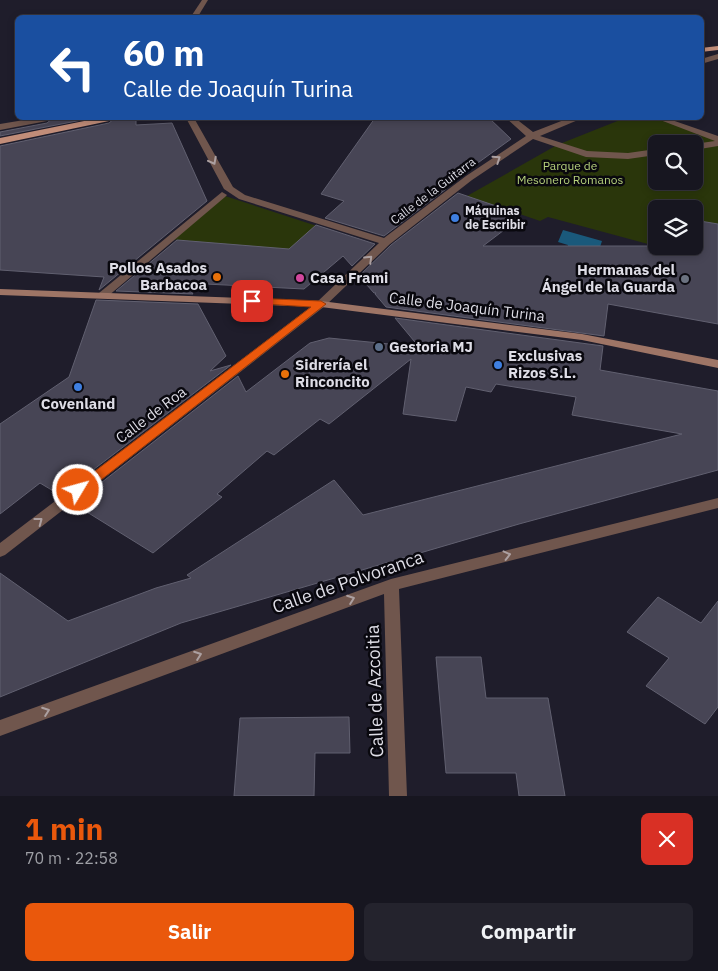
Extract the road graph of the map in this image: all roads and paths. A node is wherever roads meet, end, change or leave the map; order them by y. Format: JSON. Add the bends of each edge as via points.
{"nodes":[{"id":1,"x":205,"y":0,"type":"edge"},
{"id":2,"x":195,"y":15,"type":"edge"},
{"id":3,"x":718,"y":48,"type":"edge"},
{"id":4,"x":704,"y":50,"type":"edge"},
{"id":5,"x":718,"y":56,"type":"edge"},
{"id":6,"x":704,"y":61,"type":"edge"},
{"id":7,"x":37,"y":120,"type":"edge"},
{"id":8,"x":100,"y":120,"type":"edge"},
{"id":9,"x":191,"y":120,"type":"edge"},
{"id":10,"x":512,"y":120,"type":"edge"},
{"id":11,"x":570,"y":120,"type":"edge"},
{"id":12,"x":664,"y":120,"type":"edge"},
{"id":13,"x":0,"y":127,"type":"edge"},
{"id":14,"x":532,"y":136,"type":"junction"},
{"id":15,"x":718,"y":139,"type":"edge"},
{"id":16,"x":0,"y":141,"type":"edge"},
{"id":17,"x":718,"y":143,"type":"edge"},
{"id":18,"x":703,"y":146,"type":"edge"},
{"id":19,"x":648,"y":153,"type":"edge"},
{"id":20,"x":222,"y":194,"type":"dead end"},
{"id":21,"x":386,"y":242,"type":"junction"},
{"id":22,"x":0,"y":292,"type":"edge"},
{"id":23,"x":103,"y":295,"type":"junction"},
{"id":24,"x":321,"y":304,"type":"junction"},
{"id":25,"x":718,"y":364,"type":"edge"},
{"id":26,"x":718,"y":502,"type":"edge"},
{"id":27,"x":0,"y":551,"type":"edge"},
{"id":28,"x":391,"y":585,"type":"junction"},
{"id":29,"x":0,"y":728,"type":"edge"},
{"id":30,"x":398,"y":796,"type":"edge"}],
"edges":[{"from":1,"to":2,"type":"street"},
{"from":3,"to":4,"type":"main road"},
{"from":5,"to":6,"type":"street"},
{"from":7,"to":13,"type":"street"},
{"from":8,"to":16,"type":"main road"},
{"from":9,"to":21,"type":"street","one_way":true,"via":[[229,189],[242,197]]},
{"from":10,"to":14,"type":"street"},
{"from":11,"to":14,"type":"street","name":"Calle de la Guitarra"},
{"from":12,"to":15,"type":"street"},
{"from":14,"to":19,"type":"street","via":[[586,154],[628,156]]},
{"from":21,"to":14,"type":"street","name":"Calle de la Guitarra","one_way":true,"via":[[469,178]]},
{"from":17,"to":18,"type":"street"},
{"from":20,"to":23,"type":"street"},
{"from":24,"to":21,"type":"street","name":"Calle de la Guitarra","one_way":true},
{"from":22,"to":23,"type":"main road","name":"Calle de Joaquín Turina"},
{"from":23,"to":24,"type":"main road","name":"Calle de Joaquín Turina"},
{"from":24,"to":25,"type":"main road","name":"Calle de Joaquín Turina","via":[[582,337]]},
{"from":27,"to":24,"type":"street","name":"Calle de Roa","one_way":true},
{"from":28,"to":26,"type":"street","name":"Calle de Polvoranca","one_way":true},
{"from":29,"to":28,"type":"street","name":"Calle de Polvoranca","one_way":true},
{"from":28,"to":30,"type":"street","name":"Calle de Azcoitia"}]}
